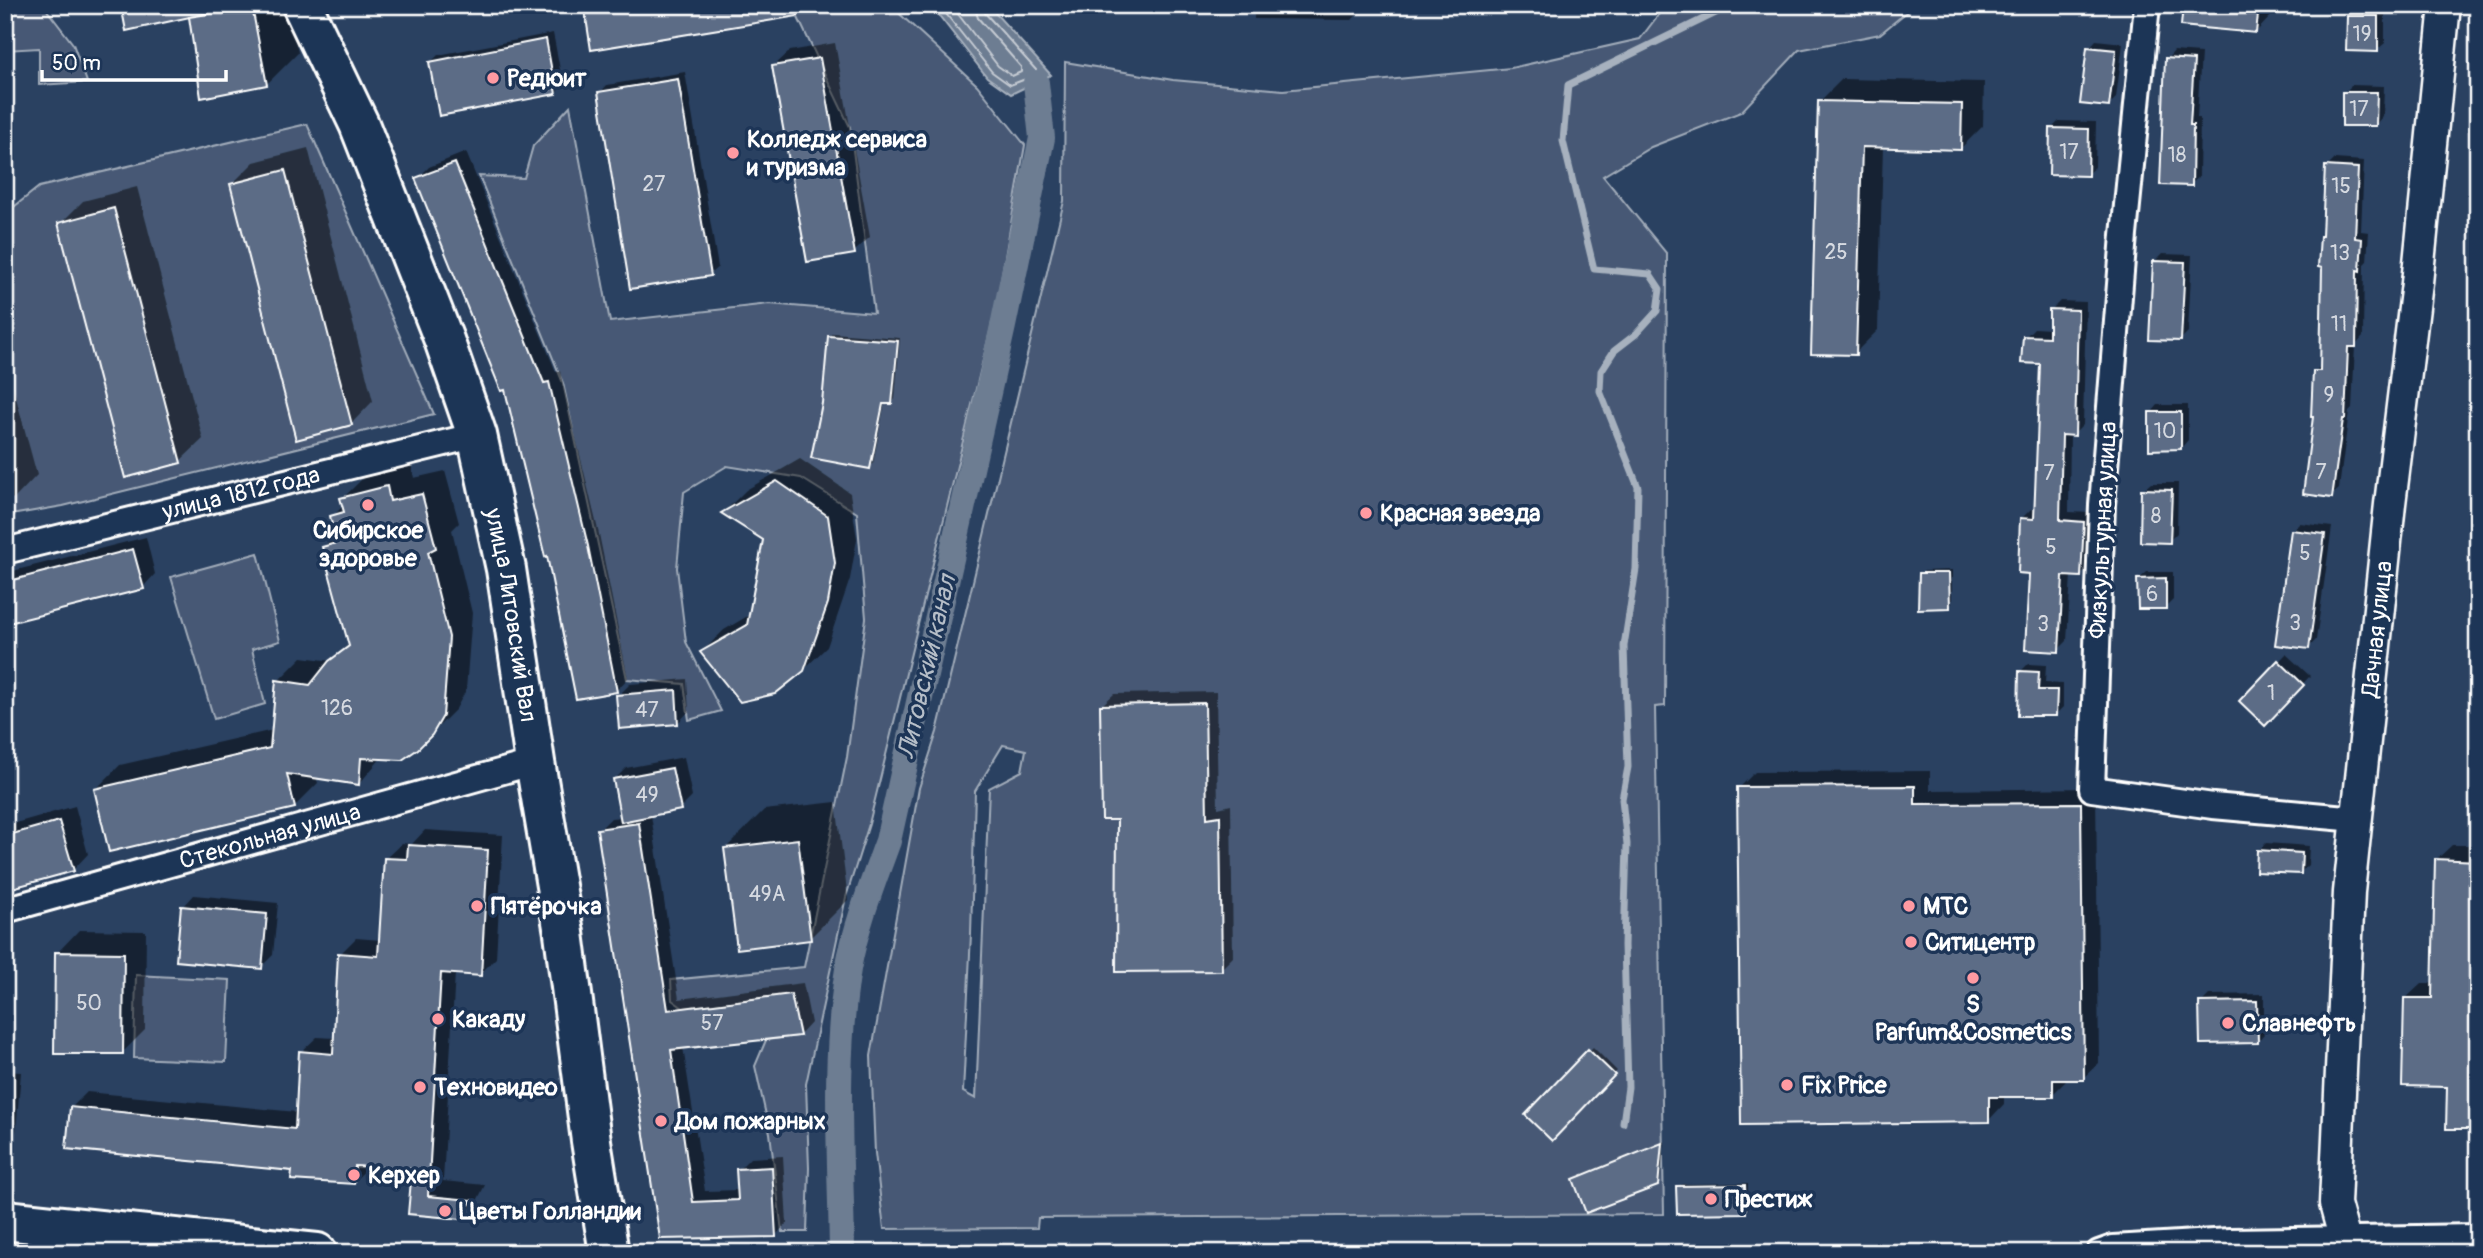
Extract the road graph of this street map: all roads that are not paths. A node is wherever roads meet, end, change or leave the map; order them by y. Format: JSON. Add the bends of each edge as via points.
{"nodes":[{"id":1,"x":302,"y":5,"type":"edge"},
{"id":2,"x":2147,"y":5,"type":"edge"},
{"id":3,"x":2445,"y":5,"type":"edge"},
{"id":4,"x":477,"y":435,"type":"junction"},
{"id":5,"x":5,"y":551,"type":"edge"},
{"id":6,"x":535,"y":762,"type":"junction"},
{"id":7,"x":2357,"y":819,"type":"junction"},
{"id":8,"x":5,"y":910,"type":"edge"},
{"id":9,"x":5,"y":1220,"type":"edge"},
{"id":10,"x":2478,"y":1237,"type":"edge"},
{"id":11,"x":2347,"y":1245,"type":"edge"},
{"id":12,"x":317,"y":1253,"type":"edge"},
{"id":13,"x":609,"y":1253,"type":"edge"},
{"id":14,"x":2099,"y":1253,"type":"edge"}],
"edges":[{"from":1,"to":4,"type":"main road","name":"улица Литовский Вал","via":[[359,124]]},
{"from":2,"to":7,"type":"street","name":"Физкультурная улица","via":[[2102,505],[2092,789]]},
{"from":3,"to":7,"type":"street","name":"Дачная улица"},
{"from":4,"to":5,"type":"street","name":"улица 1812 года"},
{"from":4,"to":6,"type":"main road","name":"улица Литовский Вал","via":[[506,569]]},
{"from":6,"to":8,"type":"street","name":"Стекольная улица"},
{"from":6,"to":13,"type":"main road","name":"улица Литовский Вал"},
{"from":7,"to":11,"type":"street","name":"Дачная улица","via":[[2349,892],[2335,1204]]},
{"from":9,"to":12,"type":"main road"},
{"from":10,"to":11,"type":"street"},
{"from":11,"to":14,"type":"street","via":[[2204,1242],[2113,1248]]}]}
